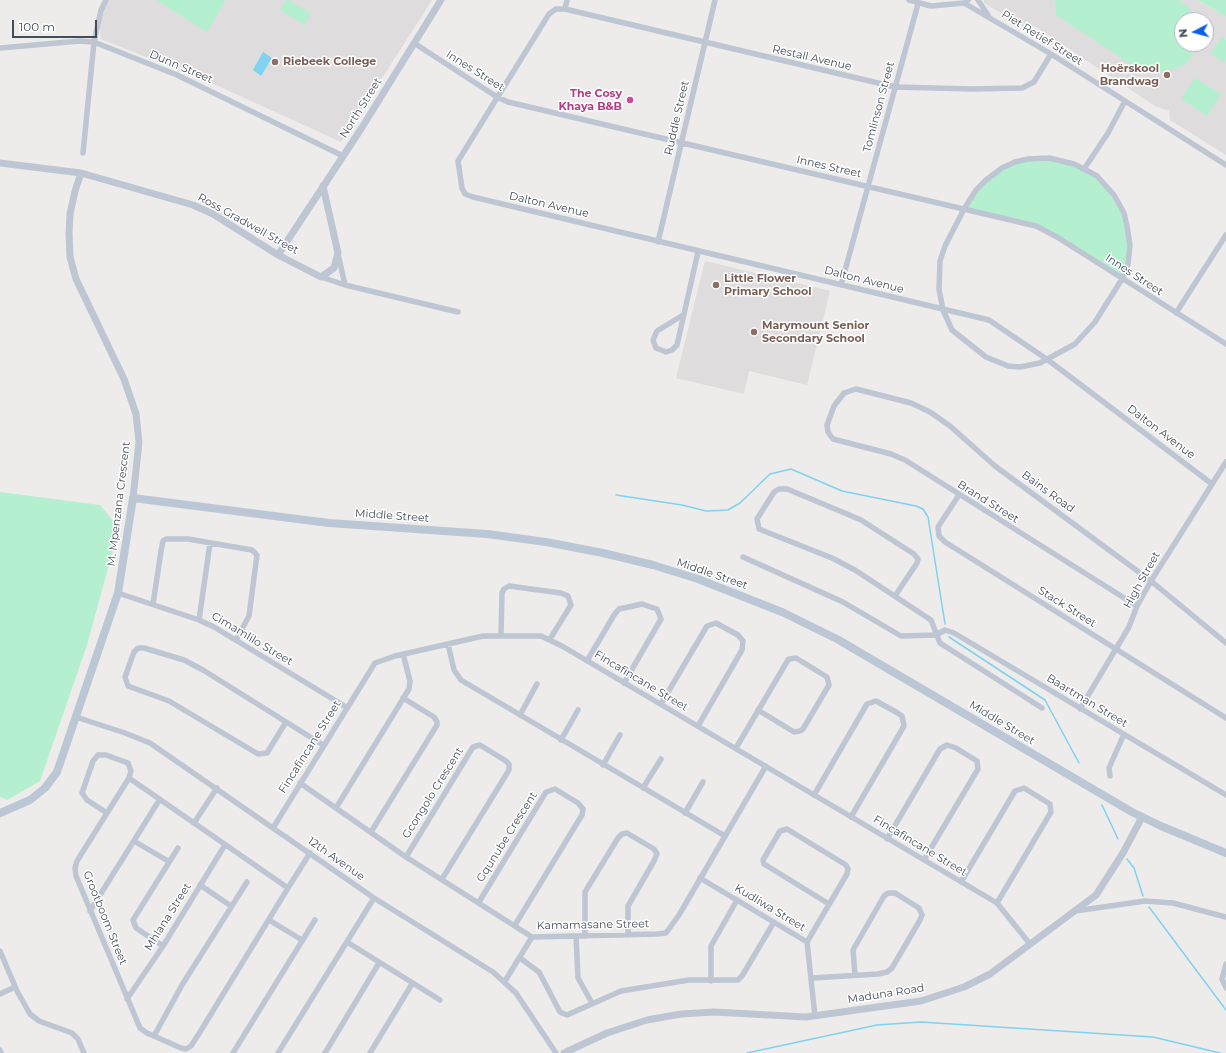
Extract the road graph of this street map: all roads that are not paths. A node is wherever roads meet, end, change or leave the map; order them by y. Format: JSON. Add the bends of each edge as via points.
{"nodes":[{"id":1,"x":106,"y":0,"type":"edge"},
{"id":2,"x":441,"y":0,"type":"edge"},
{"id":3,"x":567,"y":0,"type":"edge"},
{"id":4,"x":715,"y":0,"type":"edge"},
{"id":5,"x":978,"y":0,"type":"edge"},
{"id":6,"x":913,"y":1,"type":"edge"},
{"id":7,"x":966,"y":1,"type":"edge"},
{"id":8,"x":565,"y":9,"type":"junction"},
{"id":9,"x":990,"y":17,"type":"junction"},
{"id":10,"x":94,"y":42,"type":"junction"},
{"id":11,"x":706,"y":42,"type":"junction"},
{"id":12,"x":414,"y":43,"type":"junction"},
{"id":13,"x":0,"y":48,"type":"edge"},
{"id":14,"x":1051,"y":54,"type":"junction"},
{"id":15,"x":895,"y":87,"type":"junction"},
{"id":16,"x":497,"y":97,"type":"junction"},
{"id":17,"x":1125,"y":101,"type":"junction"},
{"id":18,"x":682,"y":142,"type":"junction"},
{"id":19,"x":83,"y":153,"type":"dead end"},
{"id":20,"x":343,"y":156,"type":"junction"},
{"id":21,"x":0,"y":163,"type":"edge"},
{"id":22,"x":1226,"y":165,"type":"edge"},
{"id":23,"x":1084,"y":168,"type":"junction"},
{"id":24,"x":81,"y":173,"type":"junction"},
{"id":25,"x":323,"y":186,"type":"junction"},
{"id":26,"x":868,"y":186,"type":"junction"},
{"id":27,"x":964,"y":209,"type":"junction"},
{"id":28,"x":1226,"y":234,"type":"edge"},
{"id":29,"x":658,"y":242,"type":"junction"},
{"id":30,"x":338,"y":252,"type":"junction"},
{"id":31,"x":698,"y":252,"type":"junction"},
{"id":32,"x":278,"y":255,"type":"junction"},
{"id":33,"x":321,"y":276,"type":"junction"},
{"id":34,"x":1122,"y":279,"type":"junction"},
{"id":35,"x":345,"y":285,"type":"junction"},
{"id":36,"x":841,"y":285,"type":"junction"},
{"id":37,"x":943,"y":310,"type":"junction"},
{"id":38,"x":458,"y":312,"type":"dead end"},
{"id":39,"x":1176,"y":313,"type":"junction"},
{"id":40,"x":683,"y":315,"type":"junction"},
{"id":41,"x":1226,"y":344,"type":"edge"},
{"id":42,"x":1048,"y":360,"type":"junction"},
{"id":43,"x":827,"y":428,"type":"joint"},
{"id":44,"x":1226,"y":462,"type":"edge"},
{"id":45,"x":1212,"y":484,"type":"junction"},
{"id":46,"x":959,"y":495,"type":"junction"},
{"id":47,"x":133,"y":498,"type":"junction"},
{"id":48,"x":210,"y":543,"type":"junction"},
{"id":49,"x":743,"y":557,"type":"dead end"},
{"id":50,"x":1151,"y":581,"type":"junction"},
{"id":51,"x":118,"y":593,"type":"junction"},
{"id":52,"x":895,"y":596,"type":"junction"},
{"id":53,"x":153,"y":604,"type":"junction"},
{"id":54,"x":1137,"y":606,"type":"junction"},
{"id":55,"x":199,"y":620,"type":"junction"},
{"id":56,"x":936,"y":635,"type":"junction"},
{"id":57,"x":501,"y":636,"type":"junction"},
{"id":58,"x":550,"y":639,"type":"junction"},
{"id":59,"x":236,"y":640,"type":"junction"},
{"id":60,"x":1226,"y":643,"type":"edge"},
{"id":61,"x":448,"y":644,"type":"junction"},
{"id":62,"x":1115,"y":649,"type":"junction"},
{"id":63,"x":404,"y":654,"type":"junction"},
{"id":64,"x":587,"y":661,"type":"junction"},
{"id":65,"x":624,"y":683,"type":"junction"},
{"id":66,"x":538,"y":684,"type":"dead end"},
{"id":67,"x":403,"y":698,"type":"junction"},
{"id":68,"x":661,"y":704,"type":"junction"},
{"id":69,"x":346,"y":707,"type":"junction"},
{"id":70,"x":1042,"y":708,"type":"dead end"},
{"id":71,"x":1080,"y":709,"type":"junction"},
{"id":72,"x":578,"y":710,"type":"dead end"},
{"id":73,"x":758,"y":710,"type":"junction"},
{"id":74,"x":520,"y":715,"type":"junction"},
{"id":75,"x":76,"y":717,"type":"junction"},
{"id":76,"x":1226,"y":718,"type":"edge"},
{"id":77,"x":286,"y":722,"type":"junction"},
{"id":78,"x":698,"y":726,"type":"junction"},
{"id":79,"x":1124,"y":734,"type":"junction"},
{"id":80,"x":620,"y":735,"type":"dead end"},
{"id":81,"x":561,"y":740,"type":"junction"},
{"id":82,"x":324,"y":745,"type":"junction"},
{"id":83,"x":736,"y":748,"type":"junction"},
{"id":84,"x":661,"y":759,"type":"dead end"},
{"id":85,"x":603,"y":765,"type":"junction"},
{"id":86,"x":766,"y":766,"type":"junction"},
{"id":87,"x":1110,"y":776,"type":"dead end"},
{"id":88,"x":129,"y":778,"type":"junction"},
{"id":89,"x":703,"y":782,"type":"dead end"},
{"id":90,"x":300,"y":783,"type":"junction"},
{"id":91,"x":217,"y":788,"type":"junction"},
{"id":92,"x":643,"y":788,"type":"junction"},
{"id":93,"x":814,"y":795,"type":"junction"},
{"id":94,"x":1226,"y":795,"type":"edge"},
{"id":95,"x":160,"y":799,"type":"junction"},
{"id":96,"x":336,"y":808,"type":"junction"},
{"id":97,"x":0,"y":813,"type":"edge"},
{"id":98,"x":107,"y":813,"type":"junction"},
{"id":99,"x":685,"y":813,"type":"junction"},
{"id":100,"x":851,"y":817,"type":"junction"},
{"id":101,"x":1142,"y":817,"type":"junction"},
{"id":102,"x":194,"y":823,"type":"junction"},
{"id":103,"x":272,"y":828,"type":"junction"},
{"id":104,"x":371,"y":832,"type":"junction"},
{"id":105,"x":725,"y":836,"type":"junction"},
{"id":106,"x":887,"y":839,"type":"junction"},
{"id":107,"x":134,"y":841,"type":"junction"},
{"id":108,"x":225,"y":845,"type":"junction"},
{"id":109,"x":178,"y":848,"type":"dead end"},
{"id":110,"x":310,"y":853,"type":"junction"},
{"id":111,"x":1226,"y":853,"type":"edge"},
{"id":112,"x":406,"y":857,"type":"junction"},
{"id":113,"x":924,"y":860,"type":"junction"},
{"id":114,"x":168,"y":861,"type":"junction"},
{"id":115,"x":700,"y":878,"type":"junction"},
{"id":116,"x":442,"y":879,"type":"junction"},
{"id":117,"x":247,"y":882,"type":"dead end"},
{"id":118,"x":961,"y":882,"type":"junction"},
{"id":119,"x":200,"y":885,"type":"junction"},
{"id":120,"x":288,"y":888,"type":"junction"},
{"id":121,"x":374,"y":898,"type":"junction"},
{"id":122,"x":737,"y":900,"type":"junction"},
{"id":123,"x":479,"y":902,"type":"junction"},
{"id":124,"x":997,"y":903,"type":"junction"},
{"id":125,"x":829,"y":904,"type":"junction"},
{"id":126,"x":231,"y":906,"type":"junction"},
{"id":127,"x":90,"y":910,"type":"junction"},
{"id":128,"x":1075,"y":911,"type":"junction"},
{"id":129,"x":1226,"y":917,"type":"edge"},
{"id":130,"x":269,"y":920,"type":"junction"},
{"id":131,"x":315,"y":920,"type":"dead end"},
{"id":132,"x":774,"y":922,"type":"junction"},
{"id":133,"x":515,"y":925,"type":"junction"},
{"id":134,"x":628,"y":935,"type":"junction"},
{"id":135,"x":576,"y":936,"type":"junction"},
{"id":136,"x":585,"y":936,"type":"junction"},
{"id":137,"x":532,"y":937,"type":"junction"},
{"id":138,"x":302,"y":940,"type":"junction"},
{"id":139,"x":347,"y":942,"type":"junction"},
{"id":140,"x":807,"y":942,"type":"junction"},
{"id":141,"x":1030,"y":944,"type":"junction"},
{"id":142,"x":163,"y":946,"type":"junction"},
{"id":143,"x":0,"y":950,"type":"edge"},
{"id":144,"x":520,"y":958,"type":"junction"},
{"id":145,"x":379,"y":963,"type":"junction"},
{"id":146,"x":1226,"y":964,"type":"edge"},
{"id":147,"x":855,"y":975,"type":"junction"},
{"id":148,"x":812,"y":978,"type":"junction"},
{"id":149,"x":505,"y":981,"type":"junction"},
{"id":150,"x":711,"y":981,"type":"junction"},
{"id":151,"x":412,"y":984,"type":"junction"},
{"id":152,"x":15,"y":987,"type":"junction"},
{"id":153,"x":1226,"y":988,"type":"edge"},
{"id":154,"x":0,"y":994,"type":"edge"},
{"id":155,"x":127,"y":999,"type":"junction"},
{"id":156,"x":440,"y":1000,"type":"dead end"},
{"id":157,"x":592,"y":1003,"type":"junction"},
{"id":158,"x":815,"y":1016,"type":"junction"},
{"id":159,"x":154,"y":1036,"type":"junction"},
{"id":160,"x":0,"y":1050,"type":"edge"},
{"id":161,"x":1,"y":1053,"type":"edge"},
{"id":162,"x":84,"y":1053,"type":"edge"},
{"id":163,"x":233,"y":1053,"type":"edge"},
{"id":164,"x":278,"y":1053,"type":"edge"},
{"id":165,"x":325,"y":1053,"type":"edge"},
{"id":166,"x":370,"y":1053,"type":"edge"},
{"id":167,"x":556,"y":1053,"type":"edge"},
{"id":168,"x":564,"y":1053,"type":"edge"}],
"edges":[{"from":1,"to":10,"type":"street","via":[[101,10]]},
{"from":2,"to":12,"type":"street","name":"North Street"},
{"from":3,"to":8,"type":"street"},
{"from":4,"to":11,"type":"street","name":"Ruddle Street"},
{"from":5,"to":9,"type":"street","name":"Piet Retief Street"},
{"from":6,"to":7,"type":"street","name":"Piet Retief Street","via":[[931,6]]},
{"from":6,"to":15,"type":"street","name":"Tomlinson Street"},
{"from":7,"to":9,"type":"street","name":"Piet Retief Street"},
{"from":8,"to":11,"type":"street","name":"Restall Avenue"},
{"from":8,"to":16,"type":"street","name":"Restall Avenue","via":[[556,9],[549,14]]},
{"from":9,"to":14,"type":"street","name":"Piet Retief Street"},
{"from":10,"to":13,"type":"street","name":"Dunn Street"},
{"from":10,"to":19,"type":"street"},
{"from":10,"to":20,"type":"street","name":"Dunn Street","via":[[177,74]]},
{"from":11,"to":15,"type":"street","name":"Restall Avenue"},
{"from":11,"to":18,"type":"street","name":"Ruddle Street"},
{"from":12,"to":16,"type":"street","name":"Innes Street"},
{"from":12,"to":20,"type":"street","name":"North Street"},
{"from":14,"to":15,"type":"street","name":"Restall Avenue","via":[[1034,82],[1022,88]]},
{"from":14,"to":17,"type":"street","name":"Piet Retief Street"},
{"from":15,"to":26,"type":"street","name":"Tomlinson Street"},
{"from":16,"to":18,"type":"street","name":"Innes Street"},
{"from":16,"to":29,"type":"street","name":"Dalton Avenue","via":[[458,161],[465,194]]},
{"from":17,"to":22,"type":"street","name":"Piet Retief Street"},
{"from":17,"to":23,"type":"street"},
{"from":18,"to":26,"type":"street","name":"Innes Street"},
{"from":18,"to":29,"type":"street","name":"Ruddle Street"},
{"from":20,"to":25,"type":"street","name":"North Street"},
{"from":21,"to":24,"type":"street","name":"Ross Gradwell Street"},
{"from":23,"to":27,"type":"street","via":[[1050,158],[1015,162],[986,180]]},
{"from":23,"to":34,"type":"street","via":[[1105,184],[1124,213],[1130,245],[1128,264]]},
{"from":24,"to":32,"type":"street","name":"Ross Gradwell Street","via":[[193,205],[213,214]]},
{"from":24,"to":47,"type":"street","name":"M. Mpenzana Crescent","via":[[70,214],[70,257],[76,279],[132,397],[139,425]]},
{"from":25,"to":30,"type":"street"},
{"from":25,"to":32,"type":"street","name":"North Street"},
{"from":26,"to":27,"type":"street","name":"Innes Street"},
{"from":26,"to":36,"type":"street","name":"Tomlinson Street"},
{"from":27,"to":34,"type":"street","name":"Innes Street","via":[[1042,229]]},
{"from":27,"to":37,"type":"street","via":[[942,254],[939,282]]},
{"from":28,"to":39,"type":"street"},
{"from":29,"to":31,"type":"street","name":"Dalton Avenue"},
{"from":30,"to":33,"type":"street","via":[[334,268]]},
{"from":30,"to":35,"type":"street"},
{"from":31,"to":36,"type":"street","name":"Dalton Avenue"},
{"from":31,"to":40,"type":"street"},
{"from":32,"to":33,"type":"street","name":"Ross Gradwell Street"},
{"from":33,"to":35,"type":"street","name":"Ross Gradwell Street"},
{"from":34,"to":39,"type":"street","name":"Innes Street"},
{"from":34,"to":42,"type":"street","via":[[1088,331],[1075,344]]},
{"from":35,"to":38,"type":"street","name":"Ross Gradwell Street"},
{"from":36,"to":37,"type":"street","name":"Dalton Avenue"},
{"from":37,"to":42,"type":"street","name":"Dalton Avenue","via":[[989,320]]},
{"from":37,"to":42,"type":"street","via":[[952,330],[991,360],[1020,367]]},
{"from":39,"to":41,"type":"street","name":"Innes Street"},
{"from":40,"to":40,"type":"street","via":[[655,334],[654,343],[658,349],[669,351],[677,345]]},
{"from":42,"to":45,"type":"street","name":"Dalton Avenue"},
{"from":43,"to":46,"type":"street","name":"Brand Street","via":[[833,439],[897,456]]},
{"from":43,"to":50,"type":"street","name":"Bains Road","via":[[834,406],[844,393],[856,388],[911,403],[944,421],[995,466]]},
{"from":44,"to":45,"type":"street","name":"High Street"},
{"from":45,"to":50,"type":"street","name":"High Street"},
{"from":46,"to":54,"type":"street","name":"Brand Street"},
{"from":46,"to":62,"type":"street","name":"Stack Street","via":[[938,527],[942,540]]},
{"from":47,"to":51,"type":"main road","name":"M. Mpenzana Crescent"},
{"from":47,"to":101,"type":"main road","name":"Middle Street","via":[[329,523],[487,534],[546,542],[617,556],[698,579],[782,612],[837,639]]},
{"from":48,"to":53,"type":"street","via":[[169,538],[164,540]]},
{"from":48,"to":55,"type":"street"},
{"from":48,"to":59,"type":"street","via":[[248,548],[257,556],[249,616]]},
{"from":49,"to":56,"type":"street","name":"Baartman Street","via":[[843,602],[901,636]]},
{"from":50,"to":54,"type":"street","name":"High Street"},
{"from":50,"to":60,"type":"street","name":"Bains Road"},
{"from":51,"to":53,"type":"street","name":"Cimamlilo Street"},
{"from":51,"to":75,"type":"main road","name":"M. Mpenzana Crescent"},
{"from":52,"to":52,"type":"street","via":[[832,558],[759,529],[757,519],[774,492],[787,489],[847,514],[914,554],[918,559],[917,563]]},
{"from":52,"to":56,"type":"street","via":[[931,620]]},
{"from":53,"to":55,"type":"street","name":"Cimamlilo Street"},
{"from":54,"to":62,"type":"street","name":"High Street"},
{"from":55,"to":59,"type":"street","name":"Cimamlilo Street"},
{"from":56,"to":70,"type":"street","via":[[940,643]]},
{"from":56,"to":71,"type":"street","name":"Baartman Street","via":[[945,630],[957,635]]},
{"from":57,"to":58,"type":"street","name":"Fincafincane Street","via":[[537,635]]},
{"from":57,"to":58,"type":"street","via":[[502,593],[509,586],[568,596],[571,605]]},
{"from":57,"to":61,"type":"street","name":"Fincafincane Street","via":[[483,636]]},
{"from":58,"to":64,"type":"street","name":"Fincafincane Street"},
{"from":59,"to":69,"type":"street","name":"Cimamlilo Street"},
{"from":61,"to":63,"type":"street","name":"Fincafincane Street"},
{"from":61,"to":74,"type":"street","via":[[454,670],[459,679]]},
{"from":62,"to":71,"type":"street","name":"High Street"},
{"from":62,"to":76,"type":"street","name":"Stack Street"},
{"from":63,"to":67,"type":"street","via":[[410,683]]},
{"from":63,"to":69,"type":"street","name":"Fincafincane Street","via":[[372,665]]},
{"from":64,"to":65,"type":"street","name":"Fincafincane Street"},
{"from":64,"to":65,"type":"street","via":[[619,609],[642,604],[657,609],[661,619]]},
{"from":65,"to":68,"type":"street","name":"Fincafincane Street"},
{"from":66,"to":74,"type":"street"},
{"from":67,"to":96,"type":"street"},
{"from":67,"to":104,"type":"street","via":[[434,717],[437,726]]},
{"from":68,"to":78,"type":"street","name":"Fincafincane Street"},
{"from":68,"to":78,"type":"street","via":[[707,626],[716,623],[738,635],[743,641],[742,650]]},
{"from":69,"to":82,"type":"street","name":"Fincafincane Street"},
{"from":71,"to":79,"type":"street","name":"Baartman Street"},
{"from":72,"to":81,"type":"street"},
{"from":73,"to":73,"type":"street","via":[[789,659],[796,658],[828,677],[829,685],[800,731],[794,732]]},
{"from":73,"to":83,"type":"street"},
{"from":74,"to":81,"type":"street"},
{"from":75,"to":91,"type":"street","name":"12th Avenue","via":[[150,743]]},
{"from":75,"to":97,"type":"main road","name":"M. Mpenzana Crescent","via":[[57,772],[30,800]]},
{"from":77,"to":77,"type":"street","via":[[194,664],[144,648],[138,648],[134,652],[125,677],[128,686],[180,707],[256,754],[267,753]]},
{"from":77,"to":82,"type":"street"},
{"from":78,"to":83,"type":"street","name":"Fincafincane Street"},
{"from":79,"to":87,"type":"street","via":[[1109,768]]},
{"from":79,"to":94,"type":"street","name":"Baartman Street"},
{"from":80,"to":85,"type":"street"},
{"from":81,"to":85,"type":"street"},
{"from":82,"to":90,"type":"street","name":"Fincafincane Street"},
{"from":83,"to":86,"type":"street","name":"Fincafincane Street"},
{"from":84,"to":92,"type":"street"},
{"from":85,"to":92,"type":"street"},
{"from":86,"to":93,"type":"street","name":"Fincafincane Street"},
{"from":86,"to":105,"type":"street","name":"Kamamasane Street"},
{"from":88,"to":95,"type":"street"},
{"from":88,"to":98,"type":"street","name":"Grootboom Street"},
{"from":88,"to":98,"type":"street","via":[[131,771],[128,763],[102,754],[95,757],[83,795]]},
{"from":89,"to":99,"type":"street"},
{"from":90,"to":96,"type":"street","name":"Kamamasane Street"},
{"from":90,"to":103,"type":"street","name":"Fincafincane Street"},
{"from":91,"to":102,"type":"street"},
{"from":91,"to":103,"type":"street","name":"12th Avenue"},
{"from":92,"to":99,"type":"street"},
{"from":93,"to":100,"type":"street","name":"Fincafincane Street"},
{"from":93,"to":100,"type":"street","via":[[868,704],[876,701],[896,712],[903,718],[904,726]]},
{"from":95,"to":102,"type":"street"},
{"from":95,"to":107,"type":"street"},
{"from":96,"to":104,"type":"street","name":"Kamamasane Street"},
{"from":98,"to":127,"type":"street","name":"Grootboom Street","via":[[75,865],[76,876]]},
{"from":99,"to":105,"type":"street"},
{"from":100,"to":106,"type":"street","name":"Fincafincane Street"},
{"from":101,"to":111,"type":"main road","name":"Middle Street"},
{"from":101,"to":128,"type":"street","name":"Maduna Road","via":[[1102,888]]},
{"from":102,"to":108,"type":"street"},
{"from":103,"to":110,"type":"street","name":"12th Avenue"},
{"from":104,"to":112,"type":"street","name":"Kamamasane Street"},
{"from":105,"to":115,"type":"street","name":"Kamamasane Street"},
{"from":106,"to":113,"type":"street","name":"Fincafincane Street"},
{"from":106,"to":113,"type":"street","via":[[940,749],[947,745],[956,748],[977,761],[978,769]]},
{"from":107,"to":114,"type":"street"},
{"from":107,"to":127,"type":"street"},
{"from":108,"to":119,"type":"street","name":"Mhlana Street"},
{"from":108,"to":120,"type":"street"},
{"from":109,"to":114,"type":"street"},
{"from":110,"to":120,"type":"street","name":"Grootboom Street"},
{"from":110,"to":121,"type":"street","name":"12th Avenue"},
{"from":112,"to":116,"type":"street","name":"Kamamasane Street"},
{"from":112,"to":116,"type":"street","name":"Gcongolo Crescent","via":[[473,747],[480,745],[506,761],[509,770]]},
{"from":113,"to":118,"type":"street","name":"Fincafincane Street"},
{"from":114,"to":142,"type":"street","via":[[133,920],[136,928]]},
{"from":115,"to":122,"type":"street","name":"Kudliwa Street"},
{"from":115,"to":134,"type":"street","name":"Kamamasane Street","via":[[666,933]]},
{"from":116,"to":123,"type":"street","name":"Kamamasane Street"},
{"from":117,"to":126,"type":"street"},
{"from":118,"to":124,"type":"street","name":"Fincafincane Street"},
{"from":118,"to":124,"type":"street","via":[[1015,791],[1024,788],[1050,804],[1052,812]]},
{"from":119,"to":126,"type":"street"},
{"from":119,"to":142,"type":"street","name":"Mhlana Street"},
{"from":120,"to":130,"type":"street","name":"Grootboom Street"},
{"from":121,"to":139,"type":"street"},
{"from":121,"to":149,"type":"street","name":"12th Avenue"},
{"from":122,"to":132,"type":"street","name":"Kudliwa Street"},
{"from":122,"to":150,"type":"street","via":[[712,943]]},
{"from":123,"to":133,"type":"street","name":"Kamamasane Street"},
{"from":123,"to":133,"type":"street","name":"Gqunube Crescent","via":[[546,792],[555,789],[578,803],[583,811],[582,815]]},
{"from":124,"to":141,"type":"street","name":"Fincafincane Street"},
{"from":125,"to":125,"type":"street","via":[[847,874],[847,867],[787,829],[780,831],[763,860],[764,864]]},
{"from":125,"to":140,"type":"street"},
{"from":126,"to":159,"type":"street"},
{"from":127,"to":155,"type":"street","name":"Grootboom Street"},
{"from":128,"to":129,"type":"street","via":[[1145,901],[1173,903]]},
{"from":128,"to":141,"type":"street","name":"Maduna Road"},
{"from":130,"to":138,"type":"street"},
{"from":130,"to":159,"type":"street","name":"Grootboom Street","via":[[190,1046],[186,1049],[181,1048]]},
{"from":131,"to":138,"type":"street"},
{"from":132,"to":140,"type":"street","name":"Kudliwa Street"},
{"from":132,"to":150,"type":"street","via":[[741,977]]},
{"from":133,"to":137,"type":"street","name":"Kamamasane Street"},
{"from":134,"to":136,"type":"street","name":"Kamamasane Street"},
{"from":134,"to":136,"type":"street","via":[[627,907],[657,854],[654,849],[627,833],[618,838],[585,892]]},
{"from":135,"to":136,"type":"street","name":"Kamamasane Street"},
{"from":135,"to":137,"type":"street","name":"Kamamasane Street"},
{"from":135,"to":157,"type":"street","via":[[578,976]]},
{"from":137,"to":144,"type":"street"},
{"from":138,"to":163,"type":"street"},
{"from":139,"to":145,"type":"street"},
{"from":139,"to":164,"type":"street"},
{"from":140,"to":148,"type":"street","name":"Kudliwa Street"},
{"from":141,"to":158,"type":"street","name":"Maduna Road","via":[[990,974],[950,993],[921,1001]]},
{"from":142,"to":155,"type":"street","name":"Mhlana Street"},
{"from":143,"to":152,"type":"street"},
{"from":144,"to":149,"type":"street"},
{"from":144,"to":157,"type":"street","via":[[539,972],[562,1014],[569,1015]]},
{"from":145,"to":151,"type":"street"},
{"from":145,"to":165,"type":"street"},
{"from":146,"to":153,"type":"street","via":[[1222,979]]},
{"from":147,"to":147,"type":"street","via":[[889,971],[920,920],[922,915],[919,908],[895,893],[884,896],[853,950]]},
{"from":147,"to":148,"type":"street"},
{"from":148,"to":158,"type":"street","name":"Kudliwa Street"},
{"from":149,"to":167,"type":"street","name":"12th Avenue","via":[[516,993]]},
{"from":150,"to":157,"type":"street","via":[[685,980],[621,991]]},
{"from":151,"to":156,"type":"street"},
{"from":151,"to":166,"type":"street"},
{"from":152,"to":154,"type":"street"},
{"from":152,"to":162,"type":"street","via":[[30,1014],[39,1021],[73,1033]]},
{"from":155,"to":159,"type":"street","name":"Grootboom Street","via":[[140,1028]]},
{"from":158,"to":168,"type":"street","name":"Maduna Road","via":[[784,1017],[721,1012],[681,1014],[647,1020],[607,1033]]},
{"from":160,"to":161,"type":"street"}]}
